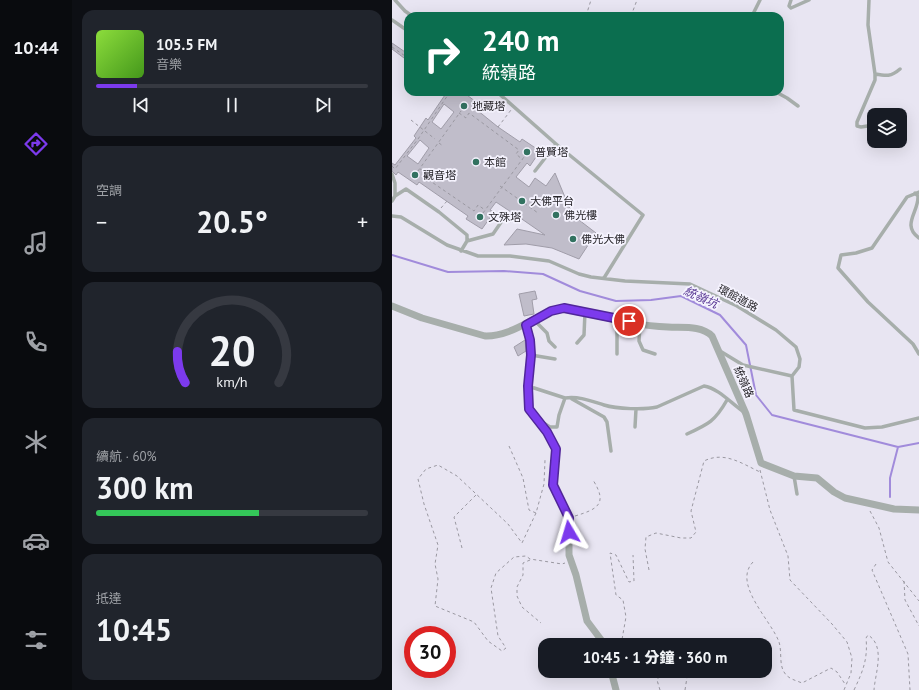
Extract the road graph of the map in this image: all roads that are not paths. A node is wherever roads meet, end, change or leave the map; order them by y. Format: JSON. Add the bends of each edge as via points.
{"nodes":[{"id":1,"x":395,"y":0,"type":"edge"},
{"id":2,"x":760,"y":0,"type":"edge"},
{"id":3,"x":790,"y":0,"type":"edge"},
{"id":4,"x":809,"y":0,"type":"edge"},
{"id":5,"x":869,"y":0,"type":"edge"},
{"id":6,"x":405,"y":12,"type":"edge"},
{"id":7,"x":754,"y":12,"type":"edge"},
{"id":8,"x":392,"y":20,"type":"edge"},
{"id":9,"x":404,"y":28,"type":"edge"},
{"id":10,"x":900,"y":69,"type":"dead end"},
{"id":11,"x":875,"y":74,"type":"junction"},
{"id":12,"x":502,"y":96,"type":"edge"},
{"id":13,"x":784,"y":96,"type":"edge"},
{"id":14,"x":798,"y":106,"type":"dead end"},
{"id":15,"x":867,"y":126,"type":"edge"},
{"id":16,"x":556,"y":144,"type":"junction"},
{"id":17,"x":535,"y":171,"type":"dead end"},
{"id":18,"x":392,"y":174,"type":"edge"},
{"id":19,"x":917,"y":193,"type":"edge"},
{"id":20,"x":395,"y":196,"type":"junction"},
{"id":21,"x":392,"y":201,"type":"edge"},
{"id":22,"x":506,"y":215,"type":"dead end"},
{"id":23,"x":392,"y":216,"type":"edge"},
{"id":24,"x":919,"y":238,"type":"edge"},
{"id":25,"x":467,"y":240,"type":"junction"},
{"id":26,"x":461,"y":251,"type":"junction"},
{"id":27,"x":604,"y":278,"type":"junction"},
{"id":28,"x":392,"y":306,"type":"edge"},
{"id":29,"x":585,"y":312,"type":"junction"},
{"id":30,"x":617,"y":319,"type":"junction"},
{"id":31,"x":534,"y":320,"type":"junction"},
{"id":32,"x":640,"y":323,"type":"junction"},
{"id":33,"x":526,"y":325,"type":"junction"},
{"id":34,"x":577,"y":342,"type":"dead end"},
{"id":35,"x":555,"y":347,"type":"dead end"},
{"id":36,"x":717,"y":349,"type":"junction"},
{"id":37,"x":617,"y":354,"type":"dead end"},
{"id":38,"x":655,"y":354,"type":"dead end"},
{"id":39,"x":919,"y":354,"type":"edge"},
{"id":40,"x":531,"y":355,"type":"junction"},
{"id":41,"x":555,"y":359,"type":"dead end"},
{"id":42,"x":792,"y":376,"type":"junction"},
{"id":43,"x":528,"y":386,"type":"junction"},
{"id":44,"x":565,"y":398,"type":"junction"},
{"id":45,"x":571,"y":398,"type":"junction"},
{"id":46,"x":727,"y":400,"type":"junction"},
{"id":47,"x":636,"y":409,"type":"junction"},
{"id":48,"x":746,"y":414,"type":"junction"},
{"id":49,"x":535,"y":417,"type":"junction"},
{"id":50,"x":919,"y":418,"type":"edge"},
{"id":51,"x":635,"y":427,"type":"dead end"},
{"id":52,"x":687,"y":434,"type":"dead end"},
{"id":53,"x":611,"y":451,"type":"dead end"},
{"id":54,"x":794,"y":476,"type":"junction"},
{"id":55,"x":797,"y":494,"type":"dead end"},
{"id":56,"x":919,"y":510,"type":"edge"},
{"id":57,"x":600,"y":638,"type":"edge"},
{"id":58,"x":613,"y":678,"type":"edge"},
{"id":59,"x":616,"y":690,"type":"edge"}],
"edges":[{"from":1,"to":6,"type":"lane"},
{"from":2,"to":7,"type":"lane"},
{"from":3,"to":4,"type":"lane","via":[[791,8]]},
{"from":5,"to":11,"type":"lane","via":[[868,25]]},
{"from":8,"to":9,"type":"lane"},
{"from":10,"to":11,"type":"lane","via":[[894,75]]},
{"from":11,"to":15,"type":"lane","via":[[875,80],[857,122],[857,126]]},
{"from":12,"to":16,"type":"lane"},
{"from":13,"to":14,"type":"lane"},
{"from":16,"to":17,"type":"lane"},
{"from":16,"to":27,"type":"lane","via":[[643,215]]},
{"from":18,"to":20,"type":"lane"},
{"from":19,"to":24,"type":"lane","via":[[918,201],[911,220],[911,229]]},
{"from":19,"to":39,"type":"lane","via":[[907,197],[872,248],[841,255],[838,268],[868,302],[913,344]]},
{"from":20,"to":21,"type":"lane"},
{"from":20,"to":25,"type":"lane","via":[[406,189],[466,233]]},
{"from":22,"to":25,"type":"lane","via":[[493,234]]},
{"from":23,"to":26,"type":"lane","name":"環館道路","via":[[401,217]]},
{"from":25,"to":26,"type":"lane"},
{"from":26,"to":27,"type":"lane","name":"環館道路","via":[[478,256],[510,256],[549,261],[579,274]]},
{"from":27,"to":42,"type":"lane","name":"環館道路","via":[[690,284],[737,306],[776,330],[796,347],[800,359],[799,367]]},
{"from":28,"to":33,"type":"street","name":"統嶺路","via":[[422,318],[485,336]]},
{"from":29,"to":30,"type":"street","name":"統嶺路"},
{"from":29,"to":31,"type":"street","name":"統嶺路","via":[[557,309]]},
{"from":29,"to":34,"type":"lane","via":[[584,335]]},
{"from":30,"to":32,"type":"street","name":"統嶺路"},
{"from":30,"to":37,"type":"lane"},
{"from":31,"to":33,"type":"street","name":"統嶺路"},
{"from":31,"to":35,"type":"lane","via":[[547,333],[549,341]]},
{"from":32,"to":36,"type":"street","name":"統嶺路","via":[[702,330],[712,336]]},
{"from":32,"to":38,"type":"lane","via":[[639,341],[643,350]]},
{"from":33,"to":40,"type":"street"},
{"from":36,"to":42,"type":"lane","via":[[743,365]]},
{"from":36,"to":48,"type":"street","name":"統嶺路"},
{"from":40,"to":41,"type":"lane"},
{"from":40,"to":43,"type":"street"},
{"from":42,"to":50,"type":"lane","via":[[794,410],[865,428],[882,427]]},
{"from":43,"to":44,"type":"lane"},
{"from":43,"to":49,"type":"street","via":[[529,409]]},
{"from":44,"to":45,"type":"lane"},
{"from":44,"to":49,"type":"lane","via":[[557,427]]},
{"from":45,"to":47,"type":"lane","via":[[585,398],[604,405]]},
{"from":45,"to":53,"type":"lane","via":[[604,417]]},
{"from":46,"to":47,"type":"lane","via":[[716,390],[704,386],[657,407]]},
{"from":46,"to":48,"type":"lane"},
{"from":46,"to":52,"type":"lane","via":[[718,416],[707,425]]},
{"from":47,"to":51,"type":"lane"},
{"from":48,"to":54,"type":"street","name":"統嶺路","via":[[761,463]]},
{"from":49,"to":57,"type":"street","via":[[556,449],[553,485],[569,518],[568,546],[587,620]]},
{"from":54,"to":55,"type":"lane"},
{"from":54,"to":56,"type":"street","via":[[817,478],[845,498],[894,509]]},
{"from":58,"to":59,"type":"street"}]}
